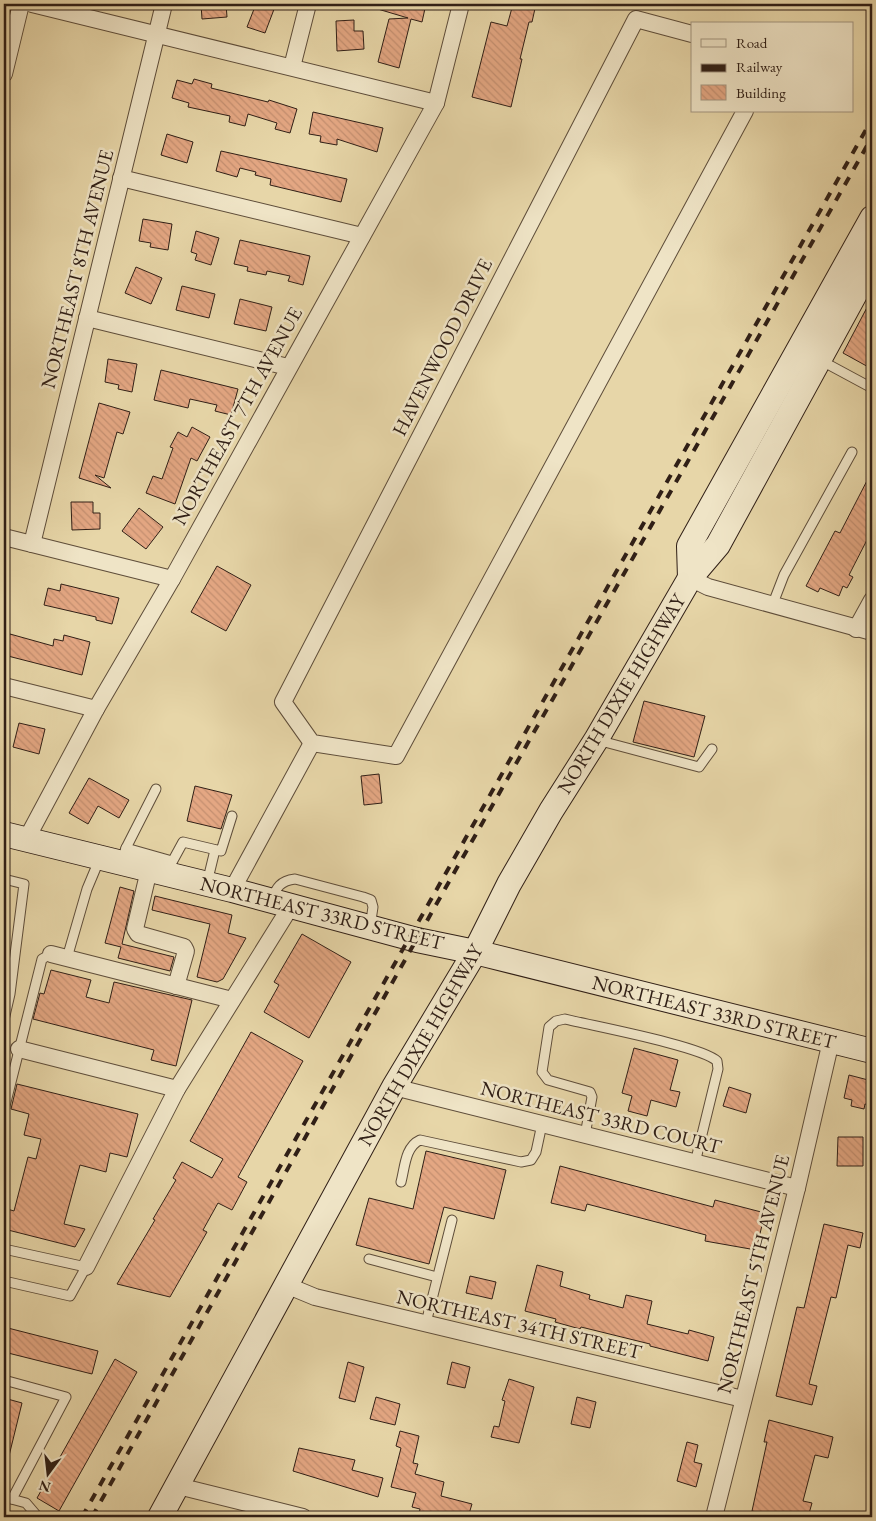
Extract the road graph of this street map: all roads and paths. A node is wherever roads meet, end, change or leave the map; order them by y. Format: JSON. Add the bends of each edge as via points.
{"nodes":[{"id":1,"x":21,"y":4,"type":"edge"},
{"id":2,"x":32,"y":4,"type":"edge"},
{"id":3,"x":164,"y":4,"type":"edge"},
{"id":4,"x":308,"y":4,"type":"edge"},
{"id":5,"x":461,"y":4,"type":"edge"},
{"id":6,"x":156,"y":34,"type":"junction"},
{"id":7,"x":691,"y":34,"type":"edge"},
{"id":8,"x":292,"y":67,"type":"junction"},
{"id":9,"x":4,"y":74,"type":"edge"},
{"id":10,"x":436,"y":103,"type":"junction"},
{"id":11,"x":744,"y":112,"type":"edge"},
{"id":12,"x":121,"y":178,"type":"junction"},
{"id":13,"x":872,"y":218,"type":"edge"},
{"id":14,"x":362,"y":236,"type":"junction"},
{"id":15,"x":872,"y":263,"type":"edge"},
{"id":16,"x":864,"y":293,"type":"edge"},
{"id":17,"x":87,"y":318,"type":"junction"},
{"id":18,"x":818,"y":359,"type":"junction"},
{"id":19,"x":288,"y":368,"type":"junction"},
{"id":20,"x":872,"y":388,"type":"edge"},
{"id":21,"x":852,"y":452,"type":"dead end"},
{"id":22,"x":4,"y":537,"type":"edge"},
{"id":23,"x":32,"y":544,"type":"junction"},
{"id":24,"x":690,"y":578,"type":"junction"},
{"id":25,"x":172,"y":579,"type":"junction"},
{"id":26,"x":872,"y":600,"type":"edge"},
{"id":27,"x":772,"y":606,"type":"junction"},
{"id":28,"x":864,"y":631,"type":"edge"},
{"id":29,"x":4,"y":686,"type":"edge"},
{"id":30,"x":96,"y":709,"type":"junction"},
{"id":31,"x":596,"y":740,"type":"junction"},
{"id":32,"x":312,"y":743,"type":"junction"},
{"id":33,"x":712,"y":750,"type":"dead end"},
{"id":34,"x":156,"y":789,"type":"dead end"},
{"id":35,"x":232,"y":816,"type":"dead end"},
{"id":36,"x":15,"y":837,"type":"edge"},
{"id":37,"x":215,"y":850,"type":"junction"},
{"id":38,"x":116,"y":856,"type":"junction"},
{"id":39,"x":163,"y":868,"type":"junction"},
{"id":40,"x":4,"y":879,"type":"edge"},
{"id":41,"x":207,"y":884,"type":"junction"},
{"id":42,"x":232,"y":890,"type":"junction"},
{"id":43,"x":281,"y":903,"type":"junction"},
{"id":44,"x":475,"y":952,"type":"junction"},
{"id":45,"x":59,"y":956,"type":"junction"},
{"id":46,"x":176,"y":986,"type":"junction"},
{"id":47,"x":232,"y":1000,"type":"junction"},
{"id":48,"x":4,"y":1020,"type":"edge"},
{"id":49,"x":831,"y":1041,"type":"junction"},
{"id":50,"x":19,"y":1049,"type":"junction"},
{"id":51,"x":872,"y":1051,"type":"edge"},
{"id":52,"x":394,"y":1087,"type":"junction"},
{"id":53,"x":177,"y":1089,"type":"junction"},
{"id":54,"x":4,"y":1110,"type":"edge"},
{"id":55,"x":542,"y":1124,"type":"junction"},
{"id":56,"x":585,"y":1135,"type":"junction"},
{"id":57,"x":695,"y":1163,"type":"junction"},
{"id":58,"x":401,"y":1182,"type":"dead end"},
{"id":59,"x":797,"y":1188,"type":"junction"},
{"id":60,"x":452,"y":1220,"type":"dead end"},
{"id":61,"x":4,"y":1249,"type":"edge"},
{"id":62,"x":369,"y":1259,"type":"dead end"},
{"id":63,"x":86,"y":1267,"type":"junction"},
{"id":64,"x":438,"y":1277,"type":"junction"},
{"id":65,"x":4,"y":1281,"type":"edge"},
{"id":66,"x":286,"y":1285,"type":"junction"},
{"id":67,"x":426,"y":1323,"type":"junction"},
{"id":68,"x":4,"y":1380,"type":"edge"},
{"id":69,"x":743,"y":1400,"type":"junction"},
{"id":70,"x":178,"y":1486,"type":"junction"},
{"id":71,"x":8,"y":1498,"type":"edge"},
{"id":72,"x":256,"y":1512,"type":"edge"},
{"id":73,"x":38,"y":1517,"type":"edge"},
{"id":74,"x":160,"y":1517,"type":"edge"},
{"id":75,"x":303,"y":1517,"type":"edge"},
{"id":76,"x":714,"y":1517,"type":"edge"}],
"edges":[{"from":1,"to":9,"type":"street"},
{"from":2,"to":6,"type":"street"},
{"from":3,"to":6,"type":"street","name":"NORTHEAST 8TH AVENUE"},
{"from":4,"to":8,"type":"street"},
{"from":5,"to":10,"type":"street","name":"NORTHEAST 7TH AVENUE"},
{"from":6,"to":8,"type":"street"},
{"from":6,"to":12,"type":"street","name":"NORTHEAST 8TH AVENUE"},
{"from":7,"to":32,"type":"street","name":"HAVENWOOD DRIVE","via":[[636,19],[283,702]]},
{"from":8,"to":10,"type":"street"},
{"from":10,"to":14,"type":"street","name":"NORTHEAST 7TH AVENUE"},
{"from":11,"to":32,"type":"street","via":[[396,756]]},
{"from":12,"to":14,"type":"street"},
{"from":12,"to":17,"type":"street","name":"NORTHEAST 8TH AVENUE"},
{"from":13,"to":24,"type":"main road","name":"NORTH DIXIE HIGHWAY","via":[[689,546]]},
{"from":14,"to":19,"type":"street","name":"NORTHEAST 7TH AVENUE"},
{"from":15,"to":16,"type":"main road","name":"NORTH DIXIE HIGHWAY"},
{"from":16,"to":18,"type":"main road","name":"NORTH DIXIE HIGHWAY"},
{"from":17,"to":19,"type":"street"},
{"from":17,"to":23,"type":"street","name":"NORTHEAST 8TH AVENUE"},
{"from":18,"to":20,"type":"lane"},
{"from":18,"to":24,"type":"main road","name":"NORTH DIXIE HIGHWAY","via":[[718,545]]},
{"from":19,"to":25,"type":"street","name":"NORTHEAST 7TH AVENUE"},
{"from":21,"to":27,"type":"lane","via":[[784,575]]},
{"from":22,"to":23,"type":"street"},
{"from":23,"to":25,"type":"street"},
{"from":24,"to":27,"type":"street","via":[[708,587]]},
{"from":24,"to":31,"type":"main road","name":"NORTH DIXIE HIGHWAY"},
{"from":25,"to":30,"type":"street","name":"NORTHEAST 7TH AVENUE"},
{"from":26,"to":28,"type":"street"},
{"from":27,"to":28,"type":"street"},
{"from":29,"to":30,"type":"street"},
{"from":30,"to":36,"type":"street","name":"NORTHEAST 7TH AVENUE"},
{"from":31,"to":33,"type":"lane","via":[[699,767]]},
{"from":31,"to":44,"type":"main road","name":"NORTH DIXIE HIGHWAY","via":[[509,884]]},
{"from":32,"to":42,"type":"street"},
{"from":34,"to":38,"type":"lane"},
{"from":35,"to":37,"type":"lane","via":[[221,851]]},
{"from":36,"to":38,"type":"main road","name":"NORTHEAST 33RD STREET"},
{"from":37,"to":39,"type":"lane","via":[[183,842]]},
{"from":37,"to":41,"type":"lane"},
{"from":38,"to":39,"type":"main road","name":"NORTHEAST 33RD STREET"},
{"from":38,"to":45,"type":"lane","via":[[87,889]]},
{"from":39,"to":41,"type":"main road","name":"NORTHEAST 33RD STREET"},
{"from":39,"to":46,"type":"street","via":[[135,928],[138,934],[184,947],[186,951]]},
{"from":40,"to":48,"type":"lane","via":[[24,884]]},
{"from":41,"to":42,"type":"main road","name":"NORTHEAST 33RD STREET"},
{"from":42,"to":43,"type":"main road","name":"NORTHEAST 33RD STREET"},
{"from":43,"to":44,"type":"main road","name":"NORTHEAST 33RD STREET"},
{"from":43,"to":47,"type":"street"},
{"from":44,"to":49,"type":"main road","name":"NORTHEAST 33RD STREET"},
{"from":44,"to":52,"type":"main road","name":"NORTH DIXIE HIGHWAY"},
{"from":45,"to":46,"type":"street"},
{"from":45,"to":50,"type":"lane","via":[[42,959]]},
{"from":46,"to":47,"type":"street"},
{"from":47,"to":53,"type":"street"},
{"from":49,"to":51,"type":"main road","name":"NORTHEAST 33RD STREET"},
{"from":49,"to":59,"type":"street","name":"NORTHEAST 5TH AVENUE"},
{"from":50,"to":53,"type":"street"},
{"from":50,"to":54,"type":"lane"},
{"from":52,"to":55,"type":"street","name":"NORTHEAST 33RD COURT"},
{"from":52,"to":66,"type":"main road","name":"NORTH DIXIE HIGHWAY"},
{"from":53,"to":63,"type":"street"},
{"from":55,"to":56,"type":"street","name":"NORTHEAST 33RD COURT"},
{"from":55,"to":58,"type":"lane","via":[[536,1152],[531,1160],[520,1162],[420,1140],[409,1149]]},
{"from":56,"to":57,"type":"street","name":"NORTHEAST 33RD COURT"},
{"from":56,"to":57,"type":"lane","via":[[590,1092],[548,1080],[542,1072],[549,1028],[556,1021],[565,1020],[666,1043],[700,1052],[717,1062]]},
{"from":57,"to":59,"type":"street","name":"NORTHEAST 33RD COURT"},
{"from":59,"to":69,"type":"street","name":"NORTHEAST 5TH AVENUE"},
{"from":60,"to":64,"type":"lane"},
{"from":61,"to":63,"type":"lane"},
{"from":62,"to":64,"type":"lane"},
{"from":63,"to":65,"type":"lane","via":[[70,1296]]},
{"from":64,"to":67,"type":"lane"},
{"from":66,"to":67,"type":"street","name":"NORTHEAST 34TH STREET","via":[[315,1297]]},
{"from":66,"to":70,"type":"main road","name":"NORTH DIXIE HIGHWAY"},
{"from":67,"to":69,"type":"street","name":"NORTHEAST 34TH STREET"},
{"from":68,"to":71,"type":"lane","via":[[66,1397]]},
{"from":69,"to":76,"type":"street","name":"NORTHEAST 5TH AVENUE"},
{"from":70,"to":72,"type":"street"},
{"from":70,"to":74,"type":"main road","name":"NORTH DIXIE HIGHWAY"},
{"from":71,"to":73,"type":"lane","via":[[26,1503]]},
{"from":72,"to":75,"type":"street"}]}
